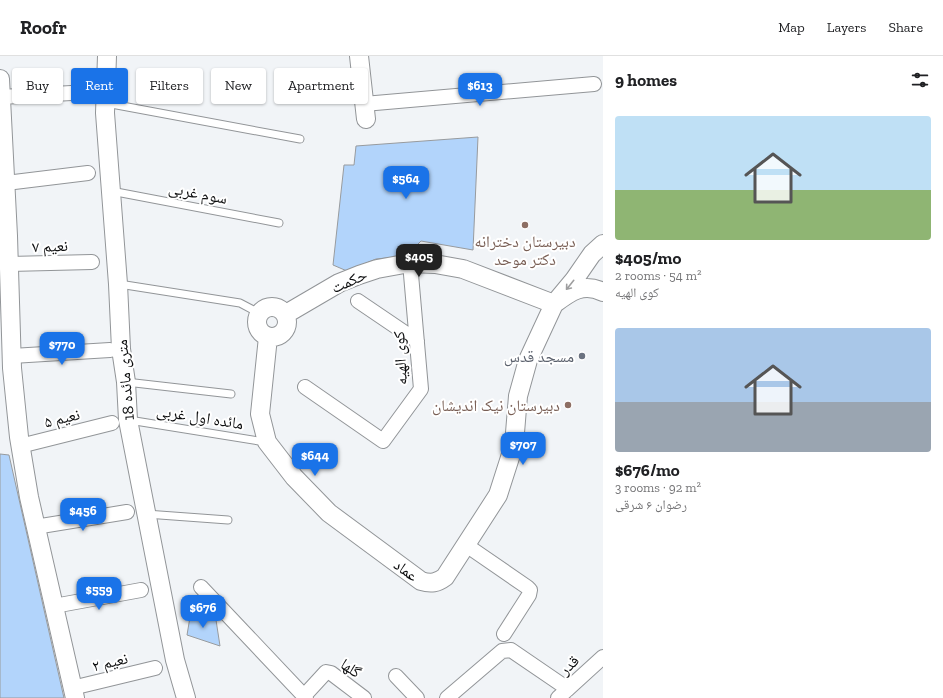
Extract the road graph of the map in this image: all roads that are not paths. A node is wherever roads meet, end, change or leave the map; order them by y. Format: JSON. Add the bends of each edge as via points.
{"nodes":[{"id":1,"x":107,"y":56,"type":"edge"},
{"id":2,"x":359,"y":56,"type":"edge"},
{"id":3,"x":107,"y":68,"type":"edge"},
{"id":4,"x":0,"y":79,"type":"edge"},
{"id":5,"x":594,"y":84,"type":"dead end"},
{"id":6,"x":71,"y":93,"type":"edge"},
{"id":7,"x":1,"y":97,"type":"junction"},
{"id":8,"x":106,"y":104,"type":"edge"},
{"id":9,"x":111,"y":104,"type":"edge"},
{"id":10,"x":365,"y":112,"type":"joint"},
{"id":11,"x":300,"y":139,"type":"dead end"},
{"id":12,"x":88,"y":173,"type":"dead end"},
{"id":13,"x":6,"y":183,"type":"junction"},
{"id":14,"x":111,"y":191,"type":"junction"},
{"id":15,"x":279,"y":224,"type":"dead end"},
{"id":16,"x":603,"y":244,"type":"edge"},
{"id":17,"x":92,"y":262,"type":"dead end"},
{"id":18,"x":410,"y":263,"type":"junction"},
{"id":19,"x":9,"y":264,"type":"junction"},
{"id":20,"x":118,"y":284,"type":"junction"},
{"id":21,"x":603,"y":292,"type":"edge"},
{"id":22,"x":358,"y":301,"type":"dead end"},
{"id":23,"x":554,"y":304,"type":"junction"},
{"id":24,"x":259,"y":313,"type":"junction"},
{"id":25,"x":286,"y":314,"type":"junction"},
{"id":26,"x":268,"y":338,"type":"junction"},
{"id":27,"x":417,"y":341,"type":"junction"},
{"id":28,"x":110,"y":350,"type":"dead end"},
{"id":29,"x":12,"y":356,"type":"junction"},
{"id":30,"x":126,"y":382,"type":"junction"},
{"id":31,"x":305,"y":387,"type":"dead end"},
{"id":32,"x":231,"y":394,"type":"dead end"},
{"id":33,"x":120,"y":422,"type":"junction"},
{"id":34,"x":267,"y":442,"type":"junction"},
{"id":35,"x":20,"y":446,"type":"junction"},
{"id":36,"x":127,"y":512,"type":"dead end"},
{"id":37,"x":146,"y":514,"type":"junction"},
{"id":38,"x":228,"y":520,"type":"dead end"},
{"id":39,"x":36,"y":527,"type":"junction"},
{"id":40,"x":466,"y":544,"type":"junction"},
{"id":41,"x":201,"y":587,"type":"dead end"},
{"id":42,"x":141,"y":590,"type":"dead end"},
{"id":43,"x":54,"y":606,"type":"junction"},
{"id":44,"x":504,"y":634,"type":"dead end"},
{"id":45,"x":603,"y":656,"type":"edge"},
{"id":46,"x":155,"y":668,"type":"dead end"},
{"id":47,"x":396,"y":676,"type":"dead end"},
{"id":48,"x":74,"y":693,"type":"edge"},
{"id":49,"x":563,"y":693,"type":"edge"},
{"id":50,"x":305,"y":697,"type":"edge"},
{"id":51,"x":186,"y":698,"type":"edge"},
{"id":52,"x":364,"y":698,"type":"edge"},
{"id":53,"x":417,"y":698,"type":"edge"},
{"id":54,"x":447,"y":698,"type":"edge"}],
"edges":[{"from":1,"to":3,"type":"street","name":"18 متری مائده"},
{"from":2,"to":10,"type":"street"},
{"from":4,"to":7,"type":"street"},
{"from":5,"to":10,"type":"street"},
{"from":6,"to":7,"type":"street"},
{"from":7,"to":13,"type":"street"},
{"from":8,"to":14,"type":"street","name":"18 متری مائده"},
{"from":9,"to":11,"type":"lane"},
{"from":12,"to":13,"type":"street"},
{"from":13,"to":19,"type":"street"},
{"from":14,"to":15,"type":"lane","name":"سوم غربی"},
{"from":14,"to":20,"type":"street","name":"18 متری مائده"},
{"from":16,"to":23,"type":"street","one_way":true,"via":[[592,254]]},
{"from":17,"to":19,"type":"street","name":"نعیم ۷"},
{"from":18,"to":23,"type":"street","name":"حکمت","via":[[463,269]]},
{"from":18,"to":25,"type":"street","name":"حکمت","via":[[378,269],[339,283]]},
{"from":18,"to":27,"type":"street","name":"کوی الهیه"},
{"from":19,"to":29,"type":"street"},
{"from":20,"to":24,"type":"lane","via":[[240,302]]},
{"from":20,"to":30,"type":"street","name":"18 متری مائده","via":[[121,349]]},
{"from":21,"to":23,"type":"street","via":[[583,287]]},
{"from":22,"to":27,"type":"street"},
{"from":23,"to":40,"type":"street","name":"عماد","via":[[528,360],[518,396],[514,445],[498,495]]},
{"from":24,"to":25,"type":"street","via":[[272,307]]},
{"from":24,"to":26,"type":"street","via":[[256,324]]},
{"from":25,"to":26,"type":"street","via":[[288,321],[283,334]]},
{"from":26,"to":34,"type":"street","name":"عماد","via":[[260,414]]},
{"from":27,"to":31,"type":"street","name":"کوی الهیه","via":[[421,389],[383,441]]},
{"from":28,"to":29,"type":"street"},
{"from":29,"to":35,"type":"street"},
{"from":30,"to":32,"type":"lane"},
{"from":30,"to":33,"type":"street","name":"18 متری مائده"},
{"from":33,"to":34,"type":"lane","name":"مائده اول غربی"},
{"from":33,"to":35,"type":"street","name":"نعیم ۵"},
{"from":33,"to":37,"type":"street","name":"18 متری مائده"},
{"from":34,"to":40,"type":"street","name":"عماد","via":[[294,477],[329,513],[421,582],[439,582],[445,577]]},
{"from":35,"to":39,"type":"street"},
{"from":36,"to":39,"type":"street"},
{"from":37,"to":38,"type":"lane"},
{"from":37,"to":51,"type":"street","name":"18 متری مائده"},
{"from":39,"to":43,"type":"street"},
{"from":40,"to":44,"type":"street","via":[[530,590]]},
{"from":41,"to":50,"type":"street"},
{"from":42,"to":43,"type":"street"},
{"from":43,"to":48,"type":"street"},
{"from":45,"to":49,"type":"street","name":"قدر"},
{"from":46,"to":48,"type":"street","name":"نعیم ۲"},
{"from":47,"to":53,"type":"street"},
{"from":49,"to":54,"type":"street","via":[[511,650],[506,650]]},
{"from":50,"to":52,"type":"street","name":"گلها","via":[[326,672],[331,672]]}]}
